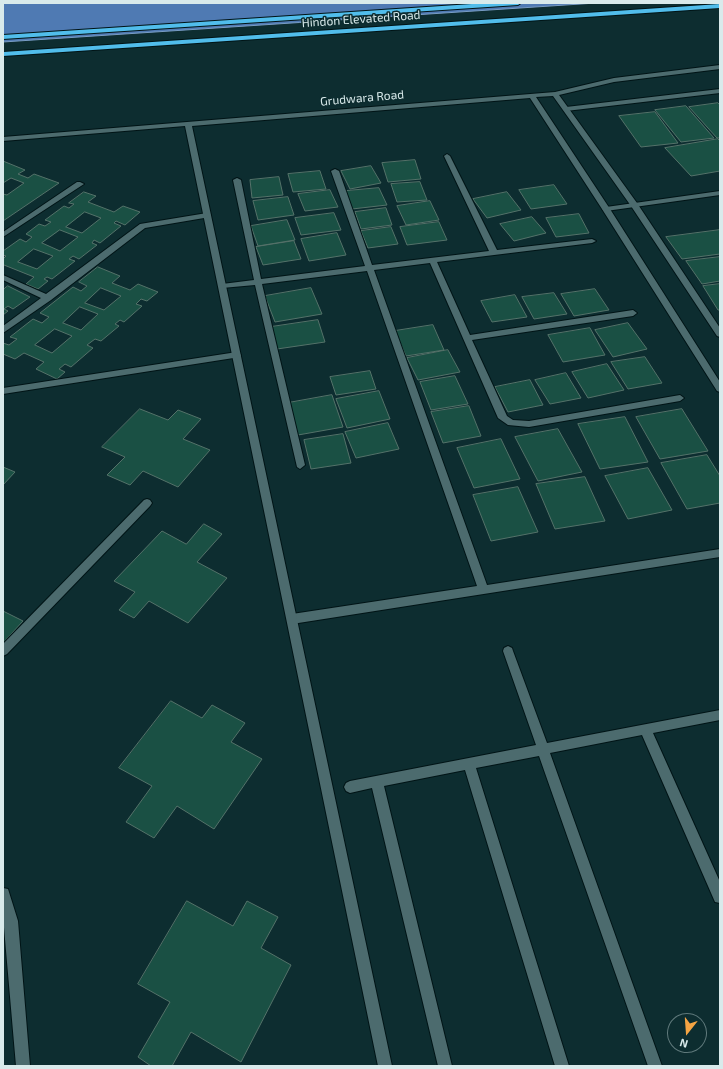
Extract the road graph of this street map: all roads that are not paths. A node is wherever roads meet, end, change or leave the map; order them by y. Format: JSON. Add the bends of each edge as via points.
{"nodes":[{"id":1,"x":518,"y":3,"type":"edge"},
{"id":2,"x":720,"y":6,"type":"edge"},
{"id":3,"x":3,"y":37,"type":"edge"},
{"id":4,"x":3,"y":54,"type":"edge"},
{"id":5,"x":720,"y":67,"type":"edge"},
{"id":6,"x":720,"y":91,"type":"edge"},
{"id":7,"x":555,"y":94,"type":"junction"},
{"id":8,"x":531,"y":95,"type":"junction"},
{"id":9,"x":566,"y":109,"type":"junction"},
{"id":10,"x":188,"y":124,"type":"junction"},
{"id":11,"x":3,"y":139,"type":"edge"},
{"id":12,"x":447,"y":156,"type":"dead end"},
{"id":13,"x":335,"y":171,"type":"dead end"},
{"id":14,"x":237,"y":180,"type":"dead end"},
{"id":15,"x":80,"y":184,"type":"dead end"},
{"id":16,"x":720,"y":193,"type":"edge"},
{"id":17,"x":634,"y":205,"type":"junction"},
{"id":18,"x":606,"y":209,"type":"junction"},
{"id":19,"x":207,"y":215,"type":"junction"},
{"id":20,"x":3,"y":235,"type":"edge"},
{"id":21,"x":592,"y":241,"type":"dead end"},
{"id":22,"x":494,"y":253,"type":"junction"},
{"id":23,"x":433,"y":260,"type":"junction"},
{"id":24,"x":370,"y":268,"type":"junction"},
{"id":25,"x":3,"y":278,"type":"edge"},
{"id":26,"x":258,"y":282,"type":"junction"},
{"id":27,"x":222,"y":286,"type":"junction"},
{"id":28,"x":48,"y":298,"type":"junction"},
{"id":29,"x":633,"y":313,"type":"dead end"},
{"id":30,"x":3,"y":330,"type":"edge"},
{"id":31,"x":720,"y":334,"type":"edge"},
{"id":32,"x":467,"y":338,"type":"junction"},
{"id":33,"x":237,"y":355,"type":"junction"},
{"id":34,"x":720,"y":389,"type":"edge"},
{"id":35,"x":3,"y":391,"type":"edge"},
{"id":36,"x":680,"y":398,"type":"dead end"},
{"id":37,"x":300,"y":465,"type":"dead end"},
{"id":38,"x":146,"y":503,"type":"dead end"},
{"id":39,"x":720,"y":553,"type":"edge"},
{"id":40,"x":484,"y":590,"type":"junction"},
{"id":41,"x":292,"y":619,"type":"junction"},
{"id":42,"x":3,"y":651,"type":"edge"},
{"id":43,"x":508,"y":651,"type":"dead end"},
{"id":44,"x":720,"y":715,"type":"edge"},
{"id":45,"x":645,"y":729,"type":"junction"},
{"id":46,"x":543,"y":749,"type":"junction"},
{"id":47,"x":469,"y":764,"type":"junction"},
{"id":48,"x":377,"y":782,"type":"junction"},
{"id":49,"x":350,"y":787,"type":"dead end"},
{"id":50,"x":3,"y":894,"type":"edge"},
{"id":51,"x":720,"y":897,"type":"edge"},
{"id":52,"x":23,"y":1066,"type":"edge"},
{"id":53,"x":385,"y":1066,"type":"edge"},
{"id":54,"x":445,"y":1066,"type":"edge"},
{"id":55,"x":562,"y":1066,"type":"edge"},
{"id":56,"x":655,"y":1066,"type":"edge"}],
"edges":[{"from":1,"to":3,"type":"highway","name":"Hindon Elevated Road"},
{"from":2,"to":4,"type":"highway","name":"Hindon Elevated Road"},
{"from":5,"to":7,"type":"street","name":"Grudwara Road","via":[[614,80]]},
{"from":6,"to":9,"type":"street"},
{"from":7,"to":8,"type":"street","name":"Grudwara Road"},
{"from":7,"to":9,"type":"street"},
{"from":8,"to":10,"type":"street","name":"Grudwara Road"},
{"from":8,"to":18,"type":"street"},
{"from":9,"to":17,"type":"street"},
{"from":10,"to":11,"type":"street","name":"Grudwara Road"},
{"from":10,"to":19,"type":"street"},
{"from":12,"to":22,"type":"street"},
{"from":13,"to":24,"type":"street"},
{"from":14,"to":26,"type":"street"},
{"from":15,"to":20,"type":"street"},
{"from":16,"to":17,"type":"street"},
{"from":17,"to":18,"type":"street"},
{"from":17,"to":31,"type":"street"},
{"from":18,"to":34,"type":"street"},
{"from":19,"to":27,"type":"street"},
{"from":19,"to":28,"type":"street","via":[[143,226]]},
{"from":21,"to":22,"type":"street"},
{"from":22,"to":23,"type":"street"},
{"from":23,"to":24,"type":"street"},
{"from":23,"to":32,"type":"street"},
{"from":24,"to":26,"type":"street"},
{"from":24,"to":40,"type":"street"},
{"from":25,"to":28,"type":"street"},
{"from":26,"to":27,"type":"street"},
{"from":26,"to":37,"type":"street"},
{"from":27,"to":33,"type":"street"},
{"from":28,"to":30,"type":"street"},
{"from":29,"to":32,"type":"street"},
{"from":32,"to":36,"type":"street","via":[[504,418],[511,423],[529,424]]},
{"from":33,"to":35,"type":"street"},
{"from":33,"to":41,"type":"street"},
{"from":38,"to":42,"type":"street"},
{"from":39,"to":40,"type":"street"},
{"from":40,"to":41,"type":"street"},
{"from":41,"to":53,"type":"street"},
{"from":43,"to":46,"type":"street"},
{"from":44,"to":45,"type":"street"},
{"from":45,"to":46,"type":"street"},
{"from":45,"to":51,"type":"street"},
{"from":46,"to":47,"type":"street"},
{"from":46,"to":56,"type":"street"},
{"from":47,"to":48,"type":"street"},
{"from":47,"to":55,"type":"street"},
{"from":48,"to":49,"type":"street"},
{"from":48,"to":54,"type":"street"},
{"from":50,"to":52,"type":"street","via":[[11,921]]}]}
